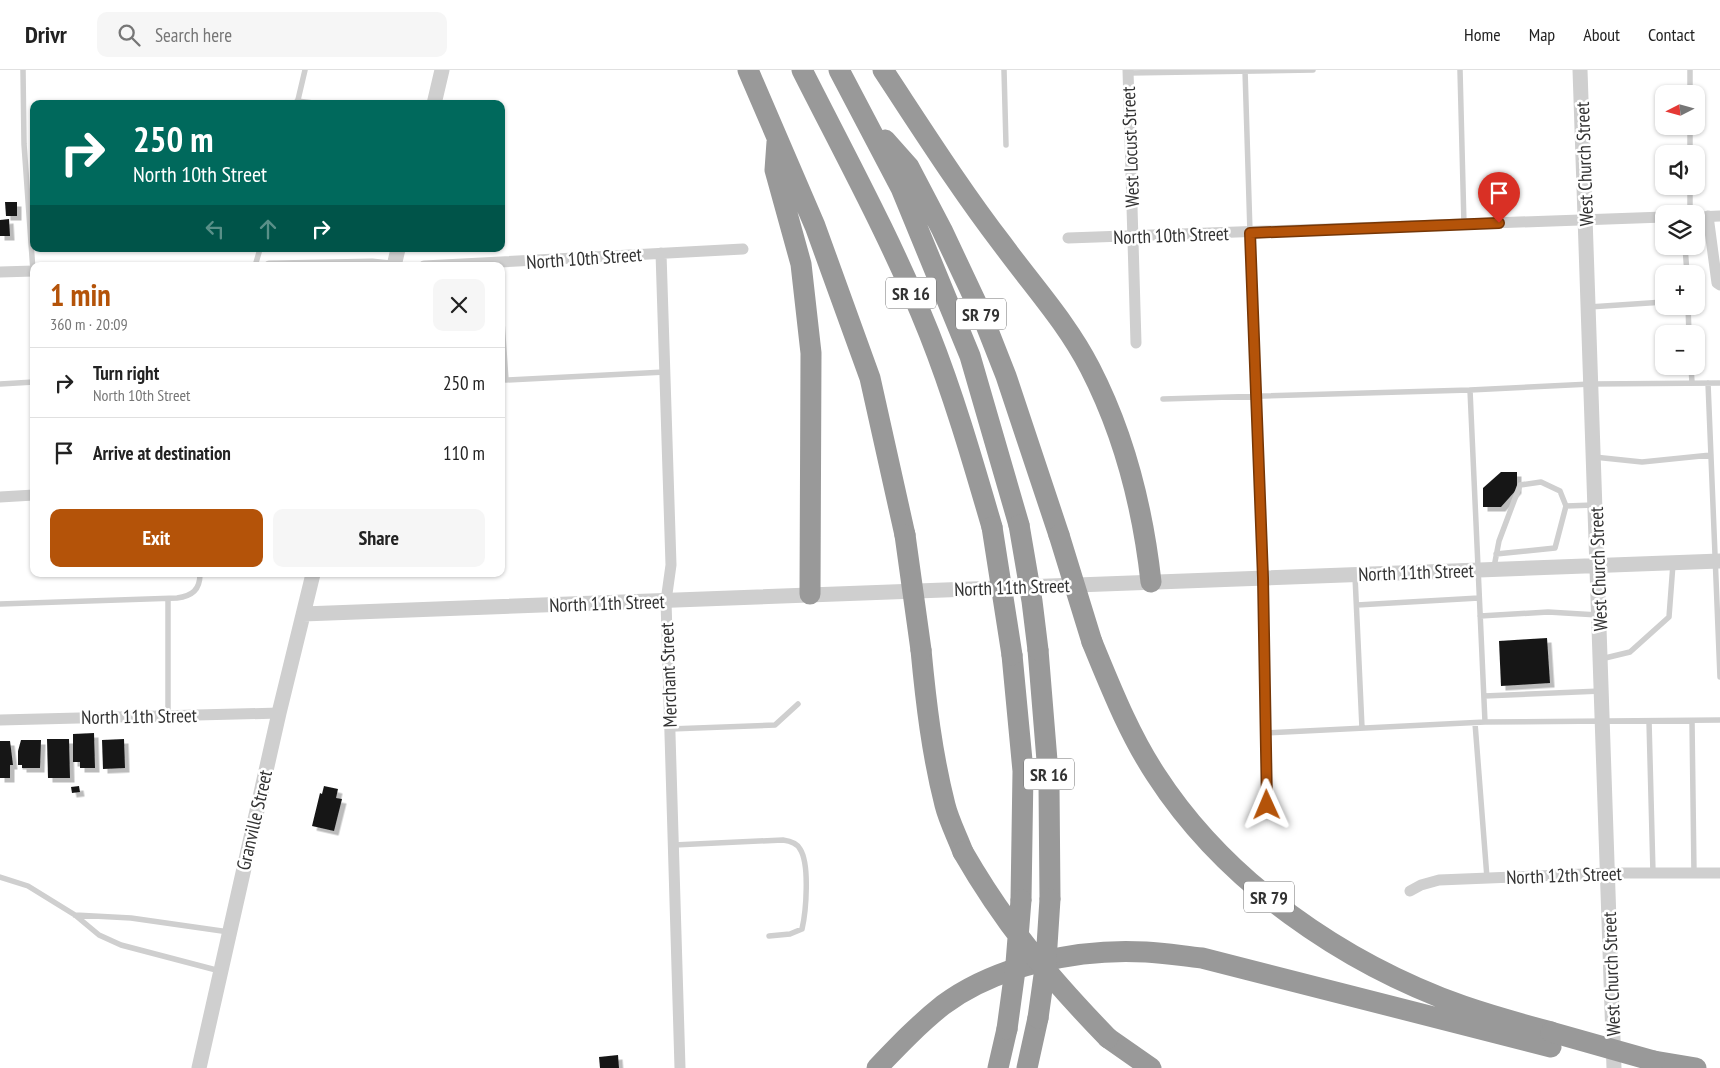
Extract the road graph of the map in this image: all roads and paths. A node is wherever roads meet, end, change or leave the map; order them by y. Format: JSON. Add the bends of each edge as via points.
{"nodes":[{"id":1,"x":23,"y":70,"type":"edge"},
{"id":2,"x":305,"y":70,"type":"edge"},
{"id":3,"x":442,"y":70,"type":"edge"},
{"id":4,"x":748,"y":70,"type":"edge"},
{"id":5,"x":802,"y":70,"type":"edge"},
{"id":6,"x":839,"y":70,"type":"edge"},
{"id":7,"x":883,"y":70,"type":"edge"},
{"id":8,"x":1004,"y":70,"type":"edge"},
{"id":9,"x":1313,"y":70,"type":"edge"},
{"id":10,"x":1460,"y":70,"type":"edge"},
{"id":11,"x":1580,"y":70,"type":"edge"},
{"id":12,"x":1690,"y":70,"type":"edge"},
{"id":13,"x":1128,"y":71,"type":"edge"},
{"id":14,"x":1245,"y":71,"type":"edge"},
{"id":15,"x":1690,"y":85,"type":"edge"},
{"id":16,"x":298,"y":100,"type":"edge"},
{"id":17,"x":435,"y":100,"type":"edge"},
{"id":18,"x":862,"y":114,"type":"junction"},
{"id":19,"x":778,"y":139,"type":"junction"},
{"id":20,"x":1006,"y":145,"type":"dead end"},
{"id":21,"x":1720,"y":216,"type":"edge"},
{"id":22,"x":1705,"y":217,"type":"edge"},
{"id":23,"x":1655,"y":218,"type":"edge"},
{"id":24,"x":1586,"y":219,"type":"junction"},
{"id":25,"x":1464,"y":225,"type":"junction"},
{"id":26,"x":30,"y":229,"type":"edge"},
{"id":27,"x":1705,"y":230,"type":"edge"},
{"id":28,"x":1250,"y":233,"type":"junction"},
{"id":29,"x":1134,"y":236,"type":"junction"},
{"id":30,"x":1068,"y":238,"type":"dead end"},
{"id":31,"x":743,"y":249,"type":"dead end"},
{"id":32,"x":661,"y":253,"type":"junction"},
{"id":33,"x":505,"y":265,"type":"edge"},
{"id":34,"x":30,"y":271,"type":"edge"},
{"id":35,"x":0,"y":272,"type":"edge"},
{"id":36,"x":1720,"y":285,"type":"edge"},
{"id":37,"x":1655,"y":303,"type":"edge"},
{"id":38,"x":1589,"y":307,"type":"junction"},
{"id":39,"x":1136,"y":343,"type":"dead end"},
{"id":40,"x":665,"y":372,"type":"junction"},
{"id":41,"x":1692,"y":375,"type":"edge"},
{"id":42,"x":505,"y":380,"type":"edge"},
{"id":43,"x":30,"y":382,"type":"edge"},
{"id":44,"x":1692,"y":383,"type":"junction"},
{"id":45,"x":1708,"y":383,"type":"junction"},
{"id":46,"x":1720,"y":383,"type":"edge"},
{"id":47,"x":0,"y":384,"type":"edge"},
{"id":48,"x":1592,"y":384,"type":"junction"},
{"id":49,"x":1470,"y":390,"type":"junction"},
{"id":50,"x":1254,"y":396,"type":"junction"},
{"id":51,"x":1163,"y":399,"type":"dead end"},
{"id":52,"x":1711,"y":455,"type":"junction"},
{"id":53,"x":1594,"y":457,"type":"junction"},
{"id":54,"x":30,"y":496,"type":"edge"},
{"id":55,"x":0,"y":497,"type":"edge"},
{"id":56,"x":1596,"y":505,"type":"junction"},
{"id":57,"x":1566,"y":506,"type":"junction"},
{"id":58,"x":1496,"y":554,"type":"junction"},
{"id":59,"x":1717,"y":561,"type":"edge"},
{"id":60,"x":1673,"y":563,"type":"junction"},
{"id":61,"x":1598,"y":566,"type":"junction"},
{"id":62,"x":1478,"y":570,"type":"junction"},
{"id":63,"x":1494,"y":570,"type":"junction"},
{"id":64,"x":1355,"y":575,"type":"junction"},
{"id":65,"x":199,"y":577,"type":"edge"},
{"id":66,"x":312,"y":577,"type":"edge"},
{"id":67,"x":1263,"y":578,"type":"junction"},
{"id":68,"x":1151,"y":582,"type":"junction"},
{"id":69,"x":810,"y":594,"type":"junction"},
{"id":70,"x":1479,"y":598,"type":"junction"},
{"id":71,"x":168,"y":599,"type":"junction"},
{"id":72,"x":666,"y":601,"type":"junction"},
{"id":73,"x":0,"y":604,"type":"edge"},
{"id":74,"x":1356,"y":605,"type":"junction"},
{"id":75,"x":303,"y":614,"type":"junction"},
{"id":76,"x":1599,"y":615,"type":"junction"},
{"id":77,"x":1480,"y":616,"type":"junction"},
{"id":78,"x":1601,"y":658,"type":"junction"},
{"id":79,"x":1720,"y":677,"type":"edge"},
{"id":80,"x":1602,"y":691,"type":"junction"},
{"id":81,"x":1484,"y":696,"type":"junction"},
{"id":82,"x":798,"y":704,"type":"dead end"},
{"id":83,"x":279,"y":713,"type":"junction"},
{"id":84,"x":168,"y":716,"type":"junction"},
{"id":85,"x":0,"y":720,"type":"edge"},
{"id":86,"x":1720,"y":720,"type":"edge"},
{"id":87,"x":1649,"y":721,"type":"junction"},
{"id":88,"x":1692,"y":721,"type":"junction"},
{"id":89,"x":1485,"y":722,"type":"junction"},
{"id":90,"x":1603,"y":722,"type":"junction"},
{"id":91,"x":1475,"y":723,"type":"junction"},
{"id":92,"x":1362,"y":728,"type":"junction"},
{"id":93,"x":670,"y":729,"type":"junction"},
{"id":94,"x":1265,"y":733,"type":"junction"},
{"id":95,"x":1267,"y":805,"type":"dead end"},
{"id":96,"x":674,"y":845,"type":"junction"},
{"id":97,"x":1608,"y":873,"type":"junction"},
{"id":98,"x":1653,"y":873,"type":"junction"},
{"id":99,"x":1694,"y":873,"type":"junction"},
{"id":100,"x":1720,"y":873,"type":"edge"},
{"id":101,"x":0,"y":878,"type":"edge"},
{"id":102,"x":1487,"y":878,"type":"junction"},
{"id":103,"x":1410,"y":891,"type":"dead end"},
{"id":104,"x":75,"y":915,"type":"junction"},
{"id":105,"x":229,"y":932,"type":"junction"},
{"id":106,"x":769,"y":936,"type":"dead end"},
{"id":107,"x":220,"y":970,"type":"junction"},
{"id":108,"x":1551,"y":1040,"type":"junction"},
{"id":109,"x":1686,"y":1066,"type":"edge"},
{"id":110,"x":199,"y":1068,"type":"edge"},
{"id":111,"x":680,"y":1068,"type":"edge"},
{"id":112,"x":877,"y":1068,"type":"edge"},
{"id":113,"x":998,"y":1068,"type":"edge"},
{"id":114,"x":1027,"y":1068,"type":"edge"},
{"id":115,"x":1151,"y":1068,"type":"edge"},
{"id":116,"x":1614,"y":1068,"type":"edge"}],
"edges":[{"from":1,"to":26,"type":"lane"},
{"from":2,"to":16,"type":"lane"},
{"from":3,"to":17,"type":"street"},
{"from":4,"to":19,"type":"highway"},
{"from":5,"to":113,"type":"highway","number":"SR 16","bridge":true,"via":[[895,256],[929,332],[954,400],[992,527],[1012,655],[1023,771],[1021,900],[1016,963]]},
{"from":6,"to":18,"type":"highway","number":"SR 16"},
{"from":7,"to":68,"type":"highway","via":[[1003,245],[1065,325],[1091,369],[1123,450],[1145,535]]},
{"from":8,"to":20,"type":"lane"},
{"from":9,"to":14,"type":"lane"},
{"from":10,"to":25,"type":"lane"},
{"from":11,"to":24,"type":"street","name":"West Church Street"},
{"from":12,"to":15,"type":"lane"},
{"from":13,"to":14,"type":"lane"},
{"from":13,"to":29,"type":"street","name":"West Locust Street"},
{"from":14,"to":28,"type":"lane"},
{"from":18,"to":108,"type":"highway","number":"SR 79","bridge":true,"via":[[908,167],[942,230],[1006,376],[1092,642],[1128,726],[1156,775],[1206,841],[1246,879],[1313,929],[1384,971],[1462,1006]]},
{"from":18,"to":114,"type":"highway","number":"SR 16","bridge":true,"via":[[901,188],[970,356],[1018,525],[1032,601],[1050,785],[1050,899],[1046,961]]},
{"from":19,"to":69,"type":"highway","via":[[775,170],[800,264],[811,353]]},
{"from":19,"to":115,"type":"highway","bridge":true,"via":[[815,226],[870,378],[905,535],[937,770],[946,807],[963,852],[1010,927],[1065,994],[1108,1038]]},
{"from":21,"to":22,"type":"street"},
{"from":23,"to":24,"type":"street","name":"North 10th Street"},
{"from":24,"to":25,"type":"street","name":"North 10th Street"},
{"from":24,"to":38,"type":"street","name":"West Church Street"},
{"from":25,"to":28,"type":"street","name":"North 10th Street"},
{"from":27,"to":36,"type":"street"},
{"from":28,"to":29,"type":"street","name":"North 10th Street"},
{"from":28,"to":50,"type":"lane"},
{"from":29,"to":30,"type":"street","name":"North 10th Street"},
{"from":29,"to":39,"type":"street","name":"West Locust Street"},
{"from":31,"to":32,"type":"street","name":"North 10th Street"},
{"from":32,"to":33,"type":"street","name":"North 10th Street"},
{"from":32,"to":40,"type":"street","name":"Merchant Street"},
{"from":34,"to":35,"type":"street"},
{"from":37,"to":38,"type":"lane"},
{"from":38,"to":48,"type":"street","name":"West Church Street"},
{"from":40,"to":42,"type":"lane"},
{"from":40,"to":72,"type":"street","name":"Merchant Street","via":[[671,565]]},
{"from":41,"to":44,"type":"lane"},
{"from":43,"to":47,"type":"lane"},
{"from":44,"to":45,"type":"lane"},
{"from":44,"to":48,"type":"lane"},
{"from":45,"to":46,"type":"lane"},
{"from":45,"to":52,"type":"lane"},
{"from":48,"to":49,"type":"lane"},
{"from":48,"to":53,"type":"street","name":"West Church Street"},
{"from":49,"to":50,"type":"lane"},
{"from":49,"to":62,"type":"lane"},
{"from":50,"to":51,"type":"lane"},
{"from":50,"to":67,"type":"lane"},
{"from":52,"to":53,"type":"lane","via":[[1642,462]]},
{"from":52,"to":59,"type":"lane"},
{"from":53,"to":56,"type":"street","name":"West Church Street"},
{"from":54,"to":55,"type":"street"},
{"from":56,"to":57,"type":"lane"},
{"from":56,"to":61,"type":"street","name":"West Church Street"},
{"from":57,"to":58,"type":"lane","via":[[1555,548]]},
{"from":57,"to":58,"type":"lane","via":[[1560,491],[1542,482],[1520,485]]},
{"from":58,"to":63,"type":"lane"},
{"from":59,"to":60,"type":"street","name":"North 11th Street"},
{"from":59,"to":79,"type":"lane"},
{"from":60,"to":61,"type":"street","name":"North 11th Street"},
{"from":60,"to":78,"type":"lane","via":[[1669,617],[1630,652]]},
{"from":61,"to":63,"type":"street","name":"North 11th Street"},
{"from":61,"to":76,"type":"street","name":"West Church Street"},
{"from":62,"to":63,"type":"street","name":"North 11th Street"},
{"from":62,"to":64,"type":"street","name":"North 11th Street"},
{"from":62,"to":70,"type":"lane"},
{"from":64,"to":67,"type":"street","name":"North 11th Street"},
{"from":64,"to":74,"type":"lane"},
{"from":65,"to":71,"type":"lane","via":[[197,590],[192,594]]},
{"from":66,"to":75,"type":"street","name":"Granville Street"},
{"from":67,"to":68,"type":"street","name":"North 11th Street"},
{"from":67,"to":94,"type":"lane"},
{"from":68,"to":69,"type":"street","name":"North 11th Street"},
{"from":69,"to":72,"type":"street","name":"North 11th Street"},
{"from":70,"to":74,"type":"lane"},
{"from":70,"to":77,"type":"lane"},
{"from":71,"to":73,"type":"lane"},
{"from":71,"to":84,"type":"lane"},
{"from":72,"to":75,"type":"street","name":"North 11th Street"},
{"from":72,"to":93,"type":"street","name":"Merchant Street"},
{"from":74,"to":92,"type":"lane"},
{"from":75,"to":83,"type":"street","name":"Granville Street"},
{"from":76,"to":77,"type":"lane","via":[[1548,612]]},
{"from":76,"to":78,"type":"street","name":"West Church Street"},
{"from":77,"to":81,"type":"lane"},
{"from":78,"to":80,"type":"street","name":"West Church Street"},
{"from":80,"to":81,"type":"lane"},
{"from":80,"to":90,"type":"street","name":"West Church Street"},
{"from":81,"to":89,"type":"lane"},
{"from":82,"to":93,"type":"lane","via":[[775,725]]},
{"from":83,"to":84,"type":"street","name":"North 11th Street"},
{"from":83,"to":105,"type":"street","name":"Granville Street"},
{"from":84,"to":85,"type":"street","name":"North 11th Street"},
{"from":86,"to":88,"type":"lane"},
{"from":87,"to":88,"type":"lane"},
{"from":87,"to":90,"type":"lane"},
{"from":87,"to":98,"type":"lane"},
{"from":88,"to":99,"type":"lane"},
{"from":89,"to":90,"type":"lane"},
{"from":89,"to":91,"type":"lane"},
{"from":90,"to":97,"type":"street","name":"West Church Street"},
{"from":91,"to":92,"type":"lane"},
{"from":91,"to":102,"type":"lane"},
{"from":92,"to":94,"type":"lane"},
{"from":93,"to":96,"type":"street","name":"Merchant Street"},
{"from":94,"to":95,"type":"lane"},
{"from":96,"to":106,"type":"lane","via":[[783,840],[799,847],[805,868],[802,929]]},
{"from":96,"to":111,"type":"street","name":"Merchant Street"},
{"from":97,"to":98,"type":"street","name":"North 12th Street"},
{"from":97,"to":102,"type":"street","name":"North 12th Street"},
{"from":97,"to":116,"type":"street","name":"West Church Street"},
{"from":98,"to":99,"type":"street","name":"North 12th Street"},
{"from":99,"to":100,"type":"street","name":"North 12th Street"},
{"from":101,"to":104,"type":"lane","via":[[28,886]]},
{"from":102,"to":103,"type":"street","name":"North 12th Street","via":[[1439,880]]},
{"from":104,"to":105,"type":"lane","via":[[131,918]]},
{"from":104,"to":107,"type":"lane","via":[[99,935],[121,945]]},
{"from":105,"to":107,"type":"street","name":"Granville Street"},
{"from":107,"to":110,"type":"street","name":"Granville Street"},
{"from":108,"to":109,"type":"highway","number":"SR 79","bridge":true},
{"from":108,"to":112,"type":"highway","via":[[1378,1005],[1202,958],[1110,952],[1055,959],[1008,971],[977,984],[944,1005],[905,1038]]}]}
